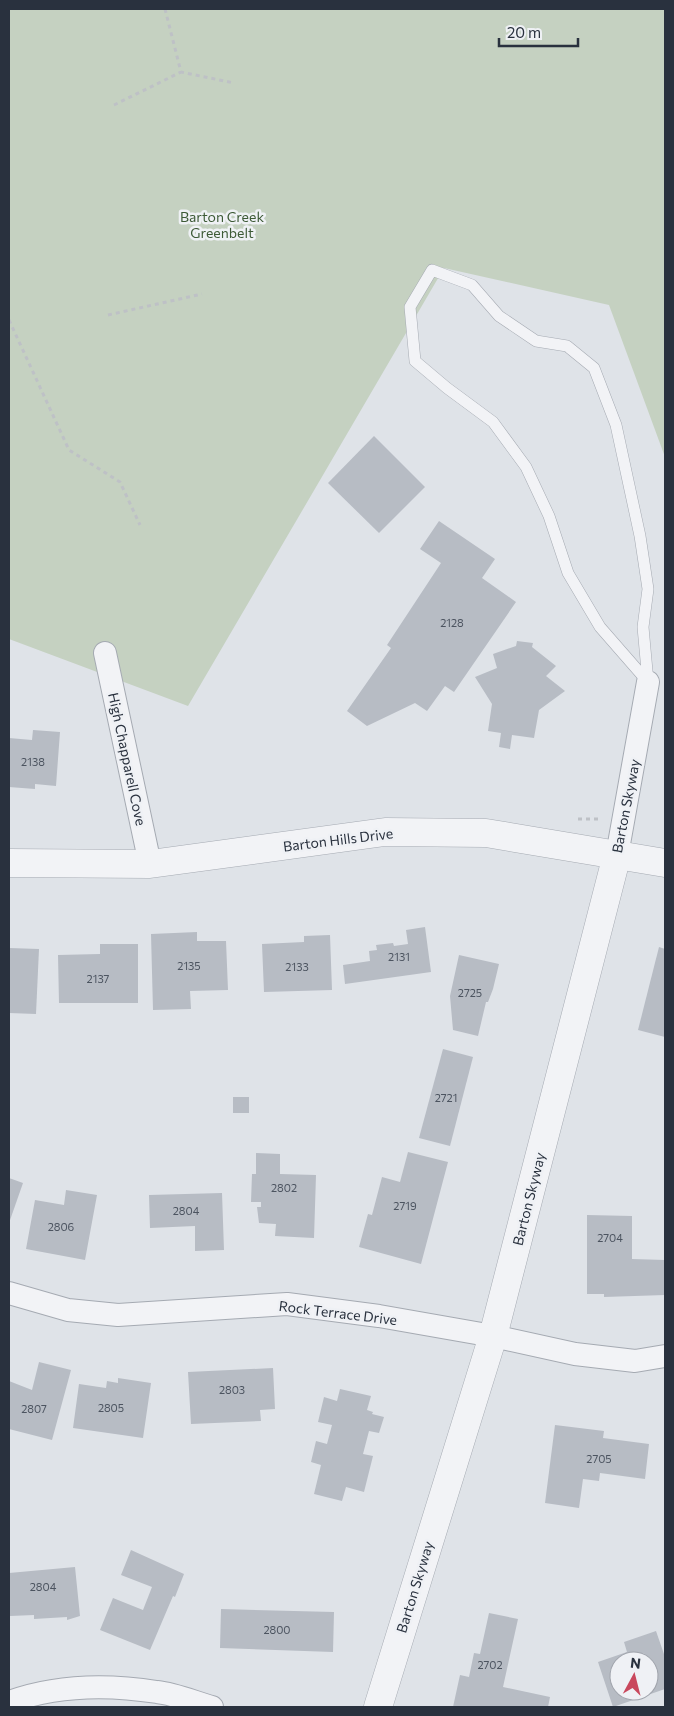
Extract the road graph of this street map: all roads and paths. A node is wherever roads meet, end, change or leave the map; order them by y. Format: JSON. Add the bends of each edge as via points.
{"nodes":[{"id":1,"x":164,"y":9,"type":"edge"},
{"id":2,"x":181,"y":72,"type":"junction"},
{"id":3,"x":234,"y":83,"type":"dead end"},
{"id":4,"x":114,"y":105,"type":"dead end"},
{"id":5,"x":202,"y":294,"type":"dead end"},
{"id":6,"x":108,"y":315,"type":"dead end"},
{"id":7,"x":9,"y":320,"type":"edge"},
{"id":8,"x":140,"y":525,"type":"dead end"},
{"id":9,"x":105,"y":653,"type":"dead end"},
{"id":10,"x":648,"y":682,"type":"junction"},
{"id":11,"x":571,"y":819,"type":"dead end"},
{"id":12,"x":602,"y":819,"type":"dead end"},
{"id":13,"x":617,"y":854,"type":"junction"},
{"id":14,"x":665,"y":863,"type":"edge"},
{"id":15,"x":9,"y":864,"type":"edge"},
{"id":16,"x":150,"y":864,"type":"junction"},
{"id":17,"x":9,"y":1294,"type":"edge"},
{"id":18,"x":493,"y":1336,"type":"junction"},
{"id":19,"x":665,"y":1356,"type":"edge"},
{"id":20,"x":9,"y":1702,"type":"edge"},
{"id":21,"x":212,"y":1707,"type":"edge"},
{"id":22,"x":378,"y":1707,"type":"edge"}],
"edges":[{"from":1,"to":2,"type":"path"},
{"from":2,"to":3,"type":"path"},
{"from":2,"to":4,"type":"path"},
{"from":5,"to":6,"type":"path"},
{"from":7,"to":8,"type":"path","via":[[69,450],[120,482]]},
{"from":9,"to":16,"type":"street","name":"High Chapparell Cove"},
{"from":10,"to":10,"type":"lane","via":[[600,627],[568,573],[549,516],[530,475],[510,444],[493,422],[415,361],[410,307],[432,270],[472,285],[499,316],[536,341],[568,346],[594,368],[616,425],[640,536],[648,590],[643,627]]},
{"from":10,"to":13,"type":"street","name":"Barton Skyway"},
{"from":11,"to":12,"type":"path"},
{"from":13,"to":14,"type":"street","name":"Barton Hills Drive"},
{"from":13,"to":16,"type":"street","name":"Barton Hills Drive","via":[[486,833],[385,832]]},
{"from":13,"to":18,"type":"street","name":"Barton Skyway"},
{"from":15,"to":16,"type":"street","name":"Barton Hills Drive"},
{"from":17,"to":18,"type":"street","name":"Rock Terrace Drive","via":[[68,1310],[118,1315],[286,1304]]},
{"from":18,"to":19,"type":"street","name":"Rock Terrace Drive","via":[[575,1354],[635,1361]]},
{"from":18,"to":22,"type":"street","name":"Barton Skyway"},
{"from":20,"to":21,"type":"street","via":[[35,1692],[88,1687],[158,1692]]}]}
